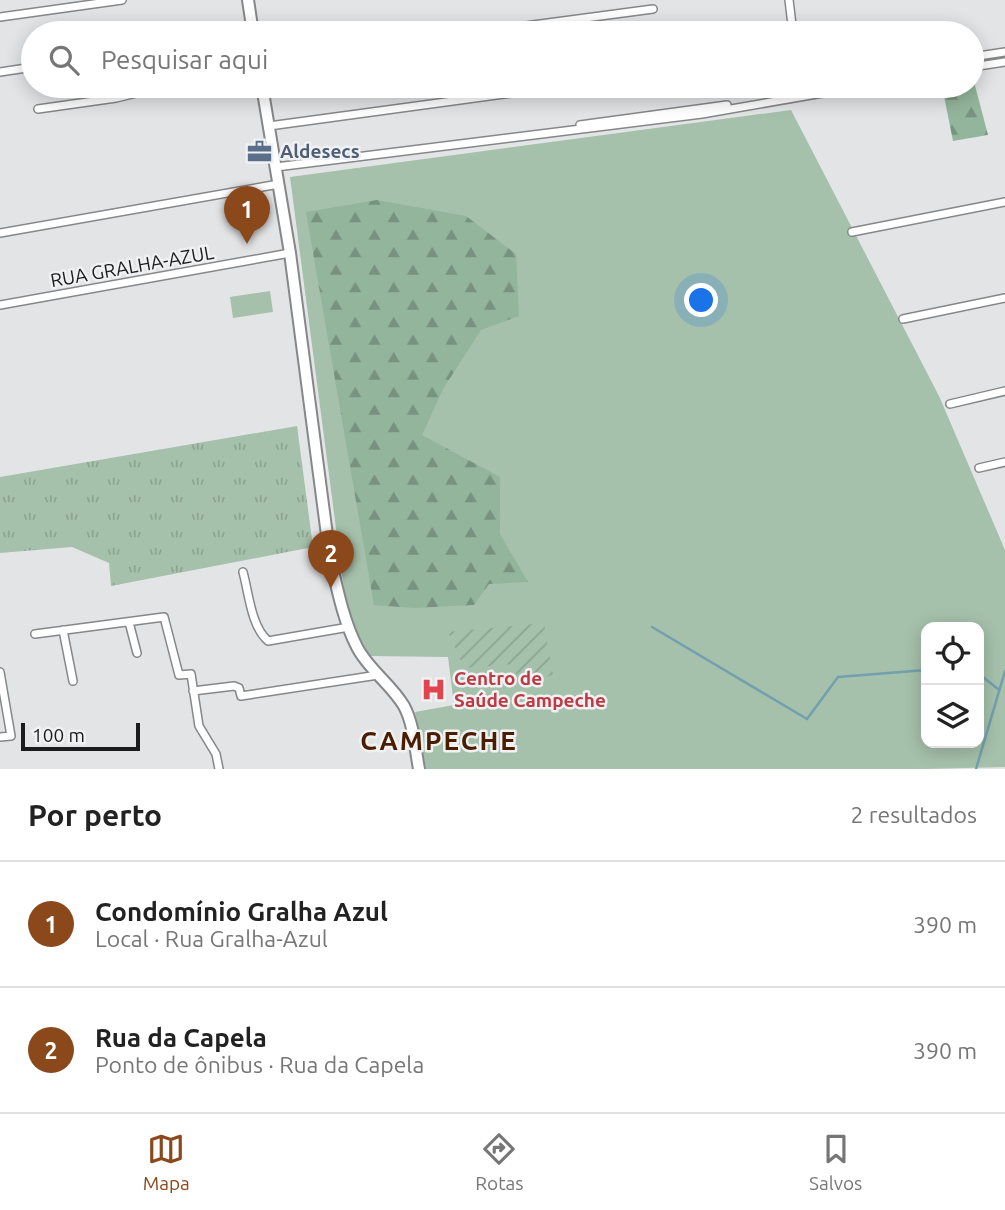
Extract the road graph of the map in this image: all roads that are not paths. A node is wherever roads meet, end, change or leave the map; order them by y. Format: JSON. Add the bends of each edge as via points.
{"nodes":[{"id":1,"x":61,"y":0,"type":"edge"},
{"id":2,"x":122,"y":0,"type":"edge"},
{"id":3,"x":248,"y":0,"type":"edge"},
{"id":4,"x":789,"y":0,"type":"edge"},
{"id":5,"x":63,"y":9,"type":"junction"},
{"id":6,"x":653,"y":9,"type":"dead end"},
{"id":7,"x":0,"y":17,"type":"edge"},
{"id":8,"x":251,"y":21,"type":"edge"},
{"id":9,"x":562,"y":21,"type":"edge"},
{"id":10,"x":792,"y":21,"type":"edge"},
{"id":11,"x":1005,"y":52,"type":"edge"},
{"id":12,"x":984,"y":55,"type":"edge"},
{"id":13,"x":1005,"y":62,"type":"edge"},
{"id":14,"x":984,"y":65,"type":"edge"},
{"id":15,"x":21,"y":69,"type":"edge"},
{"id":16,"x":0,"y":72,"type":"edge"},
{"id":17,"x":115,"y":98,"type":"edge"},
{"id":18,"x":264,"y":98,"type":"edge"},
{"id":19,"x":475,"y":98,"type":"edge"},
{"id":20,"x":788,"y":98,"type":"edge"},
{"id":21,"x":38,"y":109,"type":"dead end"},
{"id":22,"x":269,"y":126,"type":"junction"},
{"id":23,"x":276,"y":167,"type":"junction"},
{"id":24,"x":279,"y":184,"type":"junction"},
{"id":25,"x":1005,"y":202,"type":"edge"},
{"id":26,"x":852,"y":232,"type":"dead end"},
{"id":27,"x":0,"y":233,"type":"edge"},
{"id":28,"x":290,"y":253,"type":"junction"},
{"id":29,"x":1005,"y":298,"type":"edge"},
{"id":30,"x":0,"y":305,"type":"edge"},
{"id":31,"x":903,"y":318,"type":"dead end"},
{"id":32,"x":1005,"y":391,"type":"edge"},
{"id":33,"x":950,"y":404,"type":"dead end"},
{"id":34,"x":1005,"y":462,"type":"edge"},
{"id":35,"x":979,"y":468,"type":"dead end"},
{"id":36,"x":243,"y":572,"type":"dead end"},
{"id":37,"x":129,"y":622,"type":"junction"},
{"id":38,"x":349,"y":627,"type":"junction"},
{"id":39,"x":63,"y":630,"type":"junction"},
{"id":40,"x":35,"y":634,"type":"dead end"},
{"id":41,"x":137,"y":653,"type":"dead end"},
{"id":42,"x":0,"y":672,"type":"edge"},
{"id":43,"x":378,"y":675,"type":"junction"},
{"id":44,"x":73,"y":681,"type":"dead end"},
{"id":45,"x":193,"y":691,"type":"junction"},
{"id":46,"x":0,"y":737,"type":"edge"},
{"id":47,"x":219,"y":769,"type":"edge"},
{"id":48,"x":419,"y":769,"type":"edge"}],
"edges":[{"from":1,"to":5,"type":"street"},
{"from":2,"to":5,"type":"street"},
{"from":3,"to":8,"type":"main road"},
{"from":4,"to":10,"type":"street"},
{"from":5,"to":7,"type":"street"},
{"from":6,"to":9,"type":"street"},
{"from":11,"to":12,"type":"street"},
{"from":13,"to":14,"type":"street"},
{"from":15,"to":16,"type":"street"},
{"from":17,"to":21,"type":"street"},
{"from":18,"to":22,"type":"main road"},
{"from":19,"to":22,"type":"street"},
{"from":20,"to":23,"type":"street","via":[[715,105],[516,139]]},
{"from":22,"to":23,"type":"main road"},
{"from":23,"to":24,"type":"main road"},
{"from":24,"to":27,"type":"street"},
{"from":24,"to":28,"type":"main road"},
{"from":25,"to":26,"type":"street"},
{"from":28,"to":30,"type":"street","name":"RUA GRALHA-AZUL"},
{"from":28,"to":38,"type":"main road","via":[[326,538]]},
{"from":29,"to":31,"type":"street"},
{"from":32,"to":33,"type":"street"},
{"from":34,"to":35,"type":"street"},
{"from":36,"to":38,"type":"street","via":[[256,624],[268,641]]},
{"from":37,"to":39,"type":"street"},
{"from":37,"to":41,"type":"street"},
{"from":37,"to":45,"type":"street","via":[[164,617],[178,675],[191,674]]},
{"from":38,"to":43,"type":"main road","via":[[362,656]]},
{"from":39,"to":40,"type":"street"},
{"from":39,"to":44,"type":"street"},
{"from":42,"to":46,"type":"street","via":[[11,736]]},
{"from":43,"to":45,"type":"street","via":[[241,696],[234,686]]},
{"from":43,"to":48,"type":"main road","via":[[410,719]]},
{"from":45,"to":47,"type":"street","via":[[199,726],[216,754]]}]}
